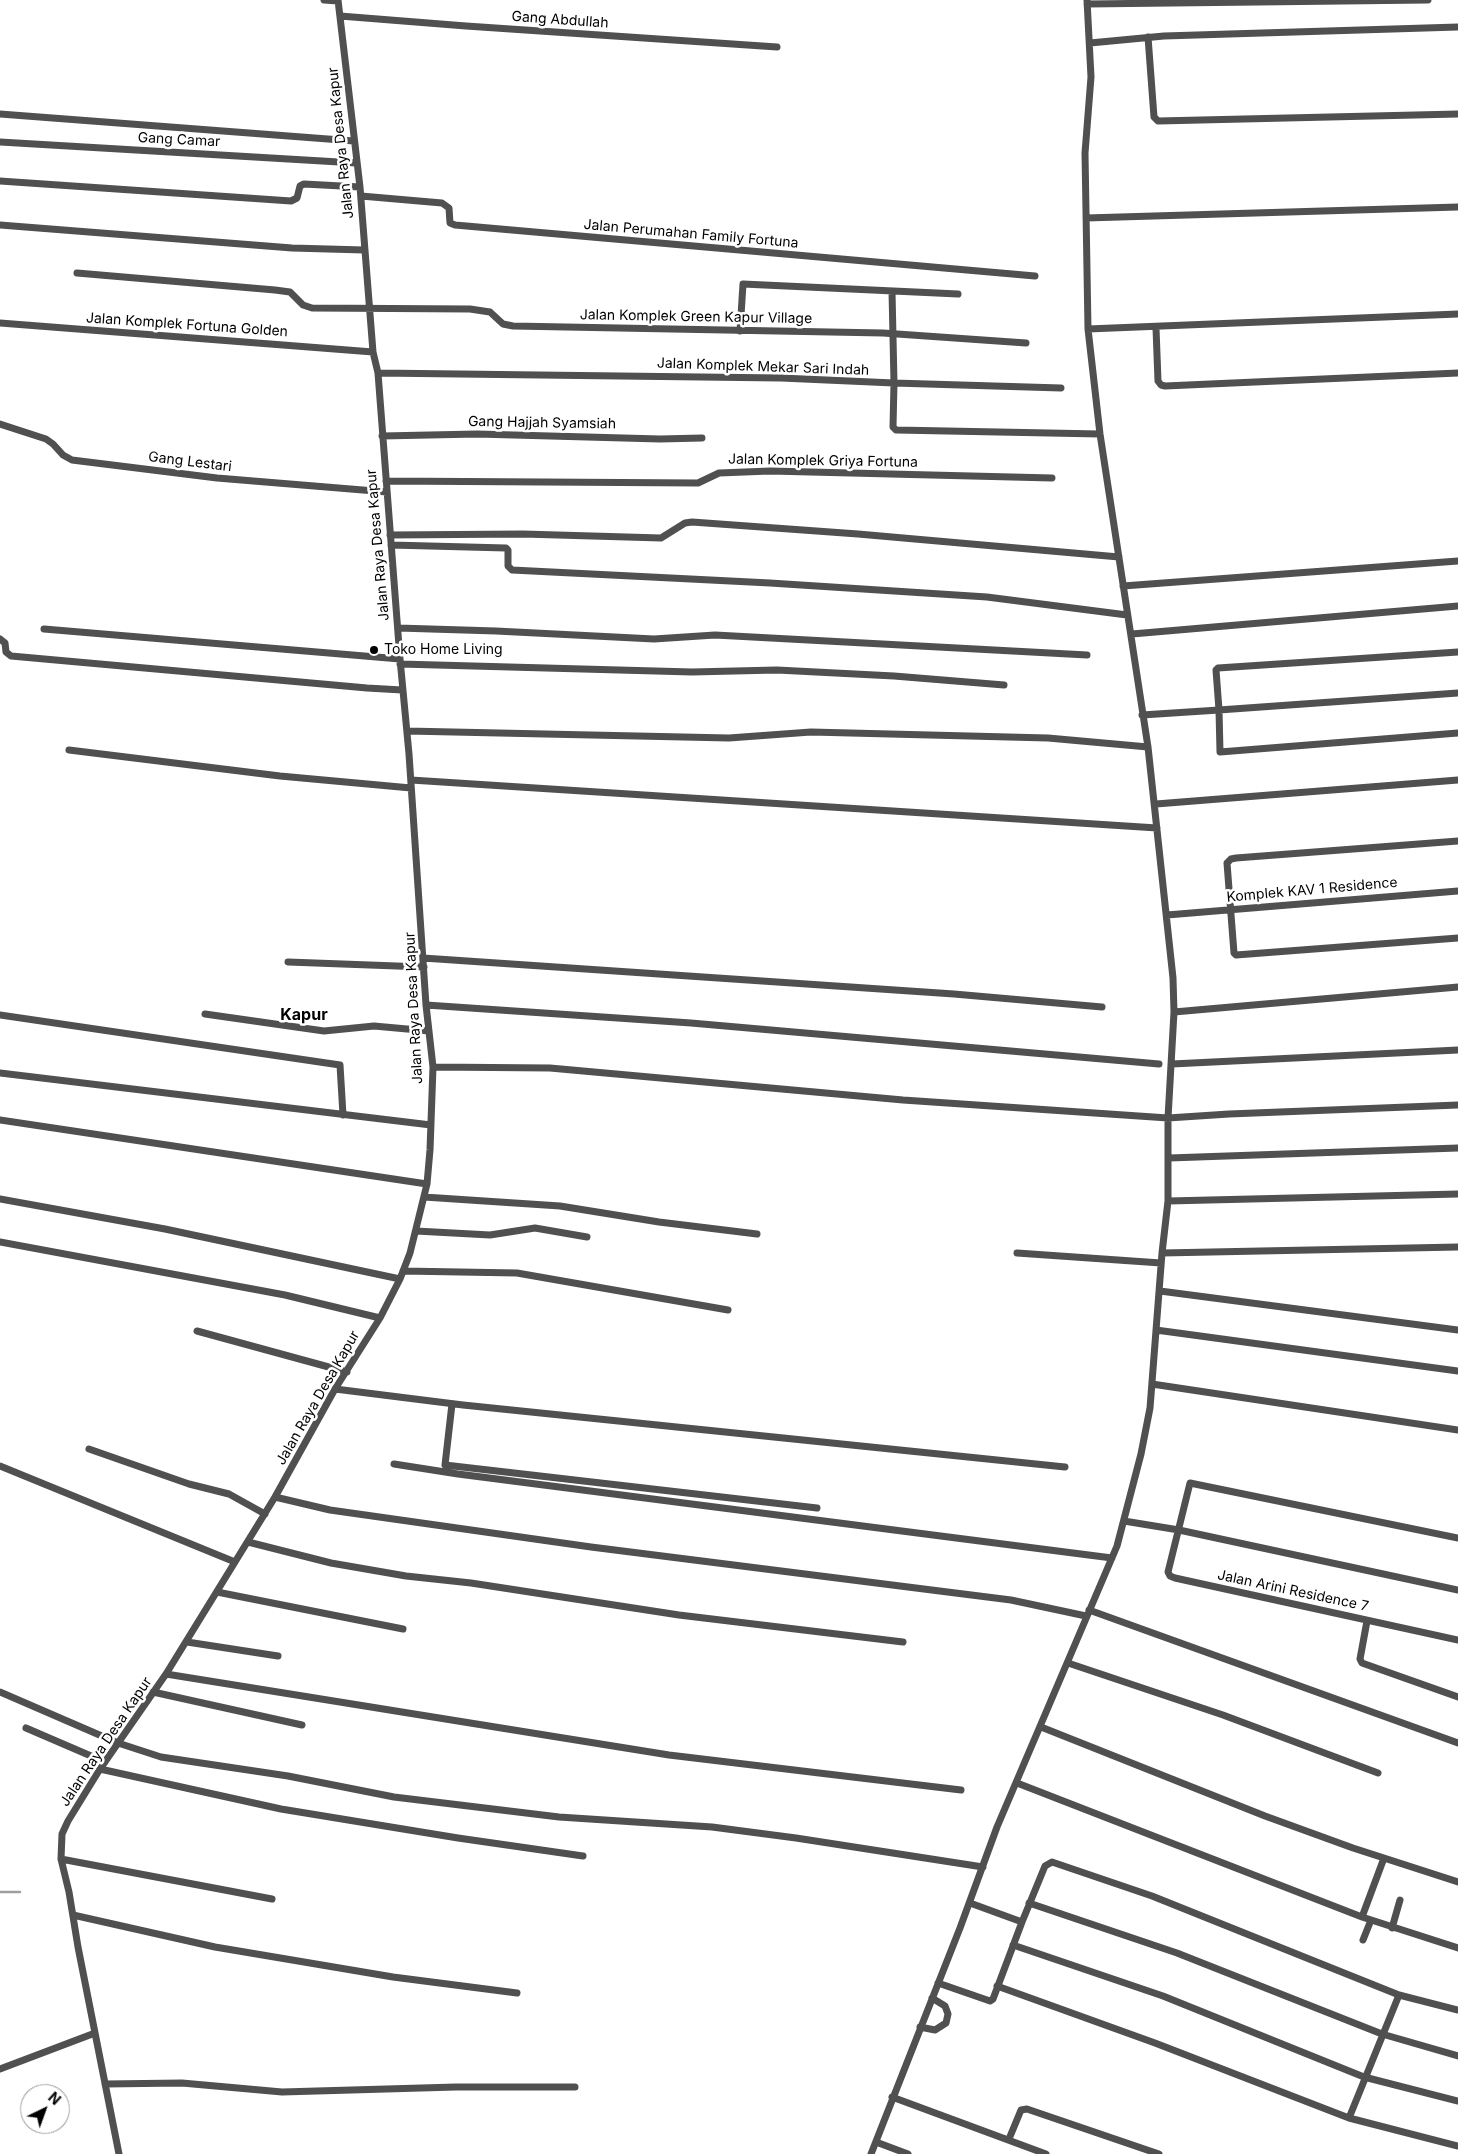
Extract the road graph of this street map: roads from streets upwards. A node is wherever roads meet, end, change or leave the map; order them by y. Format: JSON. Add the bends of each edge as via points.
{"nodes":[{"id":1,"x":324,"y":0,"type":"edge"},
{"id":2,"x":1428,"y":0,"type":"edge"},
{"id":3,"x":338,"y":1,"type":"edge"},
{"id":4,"x":1087,"y":2,"type":"edge"},
{"id":5,"x":340,"y":16,"type":"junction"},
{"id":6,"x":1458,"y":27,"type":"edge"},
{"id":7,"x":1148,"y":37,"type":"junction"},
{"id":8,"x":1090,"y":43,"type":"junction"},
{"id":9,"x":777,"y":47,"type":"dead end"},
{"id":10,"x":0,"y":114,"type":"edge"},
{"id":11,"x":1458,"y":114,"type":"edge"},
{"id":12,"x":354,"y":141,"type":"junction"},
{"id":13,"x":0,"y":142,"type":"edge"},
{"id":14,"x":356,"y":163,"type":"junction"},
{"id":15,"x":0,"y":181,"type":"edge"},
{"id":16,"x":360,"y":187,"type":"junction"},
{"id":17,"x":361,"y":196,"type":"junction"},
{"id":18,"x":1458,"y":207,"type":"edge"},
{"id":19,"x":1086,"y":218,"type":"junction"},
{"id":20,"x":0,"y":225,"type":"edge"},
{"id":21,"x":364,"y":250,"type":"junction"},
{"id":22,"x":77,"y":273,"type":"dead end"},
{"id":23,"x":1035,"y":276,"type":"dead end"},
{"id":24,"x":892,"y":291,"type":"junction"},
{"id":25,"x":958,"y":294,"type":"dead end"},
{"id":26,"x":370,"y":308,"type":"junction"},
{"id":27,"x":1458,"y":314,"type":"edge"},
{"id":28,"x":0,"y":323,"type":"edge"},
{"id":29,"x":1156,"y":328,"type":"junction"},
{"id":30,"x":1088,"y":329,"type":"junction"},
{"id":31,"x":740,"y":331,"type":"junction"},
{"id":32,"x":892,"y":335,"type":"junction"},
{"id":33,"x":1026,"y":343,"type":"dead end"},
{"id":34,"x":373,"y":352,"type":"junction"},
{"id":35,"x":378,"y":373,"type":"junction"},
{"id":36,"x":1458,"y":373,"type":"edge"},
{"id":37,"x":894,"y":383,"type":"junction"},
{"id":38,"x":1060,"y":388,"type":"dead end"},
{"id":39,"x":0,"y":424,"type":"edge"},
{"id":40,"x":1100,"y":434,"type":"junction"},
{"id":41,"x":382,"y":436,"type":"junction"},
{"id":42,"x":702,"y":438,"type":"dead end"},
{"id":43,"x":1052,"y":478,"type":"dead end"},
{"id":44,"x":386,"y":481,"type":"junction"},
{"id":45,"x":387,"y":492,"type":"junction"},
{"id":46,"x":390,"y":535,"type":"junction"},
{"id":47,"x":391,"y":545,"type":"junction"},
{"id":48,"x":1119,"y":557,"type":"junction"},
{"id":49,"x":1458,"y":561,"type":"edge"},
{"id":50,"x":1123,"y":586,"type":"junction"},
{"id":51,"x":1458,"y":606,"type":"edge"},
{"id":52,"x":1127,"y":615,"type":"junction"},
{"id":53,"x":398,"y":628,"type":"junction"},
{"id":54,"x":44,"y":630,"type":"dead end"},
{"id":55,"x":1132,"y":634,"type":"junction"},
{"id":56,"x":0,"y":639,"type":"edge"},
{"id":57,"x":1458,"y":652,"type":"edge"},
{"id":58,"x":1087,"y":655,"type":"dead end"},
{"id":59,"x":400,"y":662,"type":"junction"},
{"id":60,"x":1004,"y":685,"type":"dead end"},
{"id":61,"x":402,"y":690,"type":"junction"},
{"id":62,"x":1458,"y":693,"type":"edge"},
{"id":63,"x":1219,"y":710,"type":"junction"},
{"id":64,"x":1142,"y":715,"type":"junction"},
{"id":65,"x":407,"y":731,"type":"junction"},
{"id":66,"x":1458,"y":733,"type":"edge"},
{"id":67,"x":1148,"y":747,"type":"junction"},
{"id":68,"x":69,"y":750,"type":"dead end"},
{"id":69,"x":1458,"y":780,"type":"edge"},
{"id":70,"x":411,"y":784,"type":"junction"},
{"id":71,"x":1156,"y":804,"type":"junction"},
{"id":72,"x":1157,"y":828,"type":"junction"},
{"id":73,"x":1458,"y":841,"type":"edge"},
{"id":74,"x":1458,"y":891,"type":"edge"},
{"id":75,"x":1231,"y":909,"type":"junction"},
{"id":76,"x":1168,"y":915,"type":"junction"},
{"id":77,"x":1458,"y":938,"type":"edge"},
{"id":78,"x":423,"y":958,"type":"junction"},
{"id":79,"x":288,"y":962,"type":"dead end"},
{"id":80,"x":424,"y":967,"type":"junction"},
{"id":81,"x":1458,"y":987,"type":"edge"},
{"id":82,"x":426,"y":1005,"type":"junction"},
{"id":83,"x":1102,"y":1007,"type":"dead end"},
{"id":84,"x":1174,"y":1012,"type":"junction"},
{"id":85,"x":205,"y":1014,"type":"dead end"},
{"id":86,"x":0,"y":1015,"type":"edge"},
{"id":87,"x":429,"y":1031,"type":"junction"},
{"id":88,"x":1458,"y":1050,"type":"edge"},
{"id":89,"x":1159,"y":1064,"type":"dead end"},
{"id":90,"x":1172,"y":1064,"type":"junction"},
{"id":91,"x":433,"y":1066,"type":"junction"},
{"id":92,"x":0,"y":1073,"type":"edge"},
{"id":93,"x":1458,"y":1105,"type":"edge"},
{"id":94,"x":343,"y":1115,"type":"junction"},
{"id":95,"x":1168,"y":1118,"type":"junction"},
{"id":96,"x":0,"y":1120,"type":"edge"},
{"id":97,"x":431,"y":1125,"type":"junction"},
{"id":98,"x":1458,"y":1148,"type":"edge"},
{"id":99,"x":1169,"y":1158,"type":"junction"},
{"id":100,"x":427,"y":1184,"type":"junction"},
{"id":101,"x":1458,"y":1194,"type":"edge"},
{"id":102,"x":424,"y":1196,"type":"junction"},
{"id":103,"x":0,"y":1199,"type":"edge"},
{"id":104,"x":1168,"y":1201,"type":"junction"},
{"id":105,"x":416,"y":1231,"type":"junction"},
{"id":106,"x":757,"y":1234,"type":"dead end"},
{"id":107,"x":587,"y":1237,"type":"dead end"},
{"id":108,"x":0,"y":1242,"type":"edge"},
{"id":109,"x":1458,"y":1247,"type":"edge"},
{"id":110,"x":1017,"y":1253,"type":"dead end"},
{"id":111,"x":1162,"y":1253,"type":"junction"},
{"id":112,"x":1161,"y":1263,"type":"junction"},
{"id":113,"x":403,"y":1271,"type":"junction"},
{"id":114,"x":400,"y":1279,"type":"junction"},
{"id":115,"x":1160,"y":1290,"type":"junction"},
{"id":116,"x":728,"y":1310,"type":"dead end"},
{"id":117,"x":380,"y":1318,"type":"junction"},
{"id":118,"x":1156,"y":1330,"type":"junction"},
{"id":119,"x":1458,"y":1330,"type":"edge"},
{"id":120,"x":197,"y":1331,"type":"dead end"},
{"id":121,"x":347,"y":1372,"type":"junction"},
{"id":122,"x":1458,"y":1372,"type":"edge"},
{"id":123,"x":1152,"y":1384,"type":"junction"},
{"id":124,"x":335,"y":1389,"type":"junction"},
{"id":125,"x":452,"y":1404,"type":"junction"},
{"id":126,"x":1458,"y":1430,"type":"edge"},
{"id":127,"x":89,"y":1449,"type":"dead end"},
{"id":128,"x":394,"y":1464,"type":"dead end"},
{"id":129,"x":0,"y":1466,"type":"edge"},
{"id":130,"x":1064,"y":1467,"type":"dead end"},
{"id":131,"x":275,"y":1497,"type":"junction"},
{"id":132,"x":817,"y":1508,"type":"dead end"},
{"id":133,"x":265,"y":1514,"type":"junction"},
{"id":134,"x":1124,"y":1521,"type":"junction"},
{"id":135,"x":1179,"y":1530,"type":"junction"},
{"id":136,"x":1458,"y":1538,"type":"edge"},
{"id":137,"x":248,"y":1542,"type":"junction"},
{"id":138,"x":1112,"y":1558,"type":"junction"},
{"id":139,"x":235,"y":1562,"type":"junction"},
{"id":140,"x":1458,"y":1590,"type":"edge"},
{"id":141,"x":217,"y":1592,"type":"junction"},
{"id":142,"x":1088,"y":1613,"type":"junction"},
{"id":143,"x":1367,"y":1620,"type":"junction"},
{"id":144,"x":403,"y":1629,"type":"dead end"},
{"id":145,"x":1458,"y":1640,"type":"edge"},
{"id":146,"x":186,"y":1642,"type":"junction"},
{"id":147,"x":903,"y":1642,"type":"dead end"},
{"id":148,"x":278,"y":1656,"type":"dead end"},
{"id":149,"x":1068,"y":1663,"type":"junction"},
{"id":150,"x":166,"y":1674,"type":"junction"},
{"id":151,"x":0,"y":1692,"type":"edge"},
{"id":152,"x":153,"y":1692,"type":"junction"},
{"id":153,"x":1458,"y":1697,"type":"edge"},
{"id":154,"x":302,"y":1725,"type":"dead end"},
{"id":155,"x":1041,"y":1727,"type":"junction"},
{"id":156,"x":26,"y":1728,"type":"dead end"},
{"id":157,"x":118,"y":1743,"type":"junction"},
{"id":158,"x":1458,"y":1743,"type":"edge"},
{"id":159,"x":105,"y":1762,"type":"junction"},
{"id":160,"x":100,"y":1769,"type":"junction"},
{"id":161,"x":1378,"y":1773,"type":"dead end"},
{"id":162,"x":1017,"y":1783,"type":"junction"},
{"id":163,"x":961,"y":1790,"type":"dead end"},
{"id":164,"x":583,"y":1856,"type":"dead end"},
{"id":165,"x":1384,"y":1858,"type":"junction"},
{"id":166,"x":61,"y":1859,"type":"junction"},
{"id":167,"x":983,"y":1867,"type":"junction"},
{"id":168,"x":1458,"y":1882,"type":"edge"},
{"id":169,"x":272,"y":1898,"type":"dead end"},
{"id":170,"x":1400,"y":1900,"type":"dead end"},
{"id":171,"x":970,"y":1903,"type":"junction"},
{"id":172,"x":1029,"y":1903,"type":"junction"},
{"id":173,"x":73,"y":1915,"type":"junction"},
{"id":174,"x":1362,"y":1917,"type":"junction"},
{"id":175,"x":1371,"y":1920,"type":"junction"},
{"id":176,"x":1022,"y":1922,"type":"junction"},
{"id":177,"x":1392,"y":1928,"type":"junction"},
{"id":178,"x":1364,"y":1940,"type":"dead end"},
{"id":179,"x":1013,"y":1945,"type":"junction"},
{"id":180,"x":1458,"y":1948,"type":"edge"},
{"id":181,"x":938,"y":1983,"type":"junction"},
{"id":182,"x":997,"y":1986,"type":"junction"},
{"id":183,"x":517,"y":1993,"type":"dead end"},
{"id":184,"x":1399,"y":1995,"type":"junction"},
{"id":185,"x":932,"y":1998,"type":"junction"},
{"id":186,"x":1458,"y":2010,"type":"edge"},
{"id":187,"x":920,"y":2027,"type":"junction"},
{"id":188,"x":95,"y":2033,"type":"junction"},
{"id":189,"x":1382,"y":2034,"type":"junction"},
{"id":190,"x":1458,"y":2056,"type":"edge"},
{"id":191,"x":0,"y":2069,"type":"edge"},
{"id":192,"x":1364,"y":2077,"type":"junction"},
{"id":193,"x":105,"y":2084,"type":"junction"},
{"id":194,"x":575,"y":2086,"type":"dead end"},
{"id":195,"x":892,"y":2097,"type":"junction"},
{"id":196,"x":1458,"y":2101,"type":"edge"},
{"id":197,"x":1349,"y":2118,"type":"junction"},
{"id":198,"x":1009,"y":2139,"type":"junction"},
{"id":199,"x":876,"y":2142,"type":"junction"},
{"id":200,"x":1458,"y":2146,"type":"edge"},
{"id":201,"x":119,"y":2154,"type":"edge"},
{"id":202,"x":871,"y":2154,"type":"edge"},
{"id":203,"x":908,"y":2154,"type":"edge"},
{"id":204,"x":1046,"y":2154,"type":"edge"},
{"id":205,"x":1159,"y":2154,"type":"edge"}],
"edges":[{"from":1,"to":3,"type":"street"},
{"from":2,"to":4,"type":"street"},
{"from":3,"to":5,"type":"street","name":"Jalan Raya Desa Kapur"},
{"from":4,"to":8,"type":"street"},
{"from":5,"to":9,"type":"street","name":"Gang Abdullah"},
{"from":5,"to":12,"type":"street","name":"Jalan Raya Desa Kapur"},
{"from":6,"to":7,"type":"street"},
{"from":7,"to":8,"type":"street"},
{"from":7,"to":11,"type":"street","via":[[1154,117],[1158,121]]},
{"from":8,"to":19,"type":"street"},
{"from":10,"to":12,"type":"street"},
{"from":12,"to":14,"type":"street","name":"Jalan Raya Desa Kapur"},
{"from":13,"to":14,"type":"street","name":"Gang Camar"},
{"from":14,"to":16,"type":"street","name":"Jalan Raya Desa Kapur"},
{"from":15,"to":16,"type":"street","via":[[291,201],[297,198],[300,186],[304,184]]},
{"from":16,"to":17,"type":"street","name":"Jalan Raya Desa Kapur"},
{"from":17,"to":21,"type":"street","name":"Jalan Raya Desa Kapur"},
{"from":17,"to":23,"type":"street","name":"Jalan Perumahan Family Fortuna","via":[[442,203],[449,208],[450,223],[456,225]]},
{"from":18,"to":19,"type":"street"},
{"from":19,"to":30,"type":"street"},
{"from":20,"to":21,"type":"street","via":[[292,248]]},
{"from":21,"to":26,"type":"street","name":"Jalan Raya Desa Kapur"},
{"from":22,"to":26,"type":"street","name":"Jalan Komplek Green Kapur Village","via":[[290,292],[303,305],[312,308]]},
{"from":24,"to":25,"type":"street"},
{"from":24,"to":31,"type":"street","via":[[742,284]]},
{"from":24,"to":32,"type":"street"},
{"from":26,"to":31,"type":"street","name":"Jalan Komplek Green Kapur Village","via":[[490,312],[503,324],[512,326]]},
{"from":26,"to":34,"type":"street","name":"Jalan Raya Desa Kapur"},
{"from":27,"to":29,"type":"street"},
{"from":28,"to":34,"type":"street","name":"Jalan Komplek Fortuna Golden"},
{"from":29,"to":30,"type":"street"},
{"from":29,"to":36,"type":"street","via":[[1158,381],[1165,386]]},
{"from":30,"to":40,"type":"street"},
{"from":31,"to":32,"type":"street","name":"Jalan Komplek Green Kapur Village"},
{"from":32,"to":33,"type":"street","name":"Jalan Komplek Green Kapur Village"},
{"from":32,"to":37,"type":"street"},
{"from":34,"to":35,"type":"street","name":"Jalan Raya Desa Kapur"},
{"from":35,"to":37,"type":"street","name":"Jalan Komplek Mekar Sari Indah","via":[[781,378]]},
{"from":35,"to":41,"type":"street","name":"Jalan Raya Desa Kapur"},
{"from":37,"to":38,"type":"street","name":"Jalan Komplek Mekar Sari Indah"},
{"from":37,"to":40,"type":"street","via":[[893,427],[896,430]]},
{"from":39,"to":45,"type":"street","name":"Gang Lestari","via":[[46,439],[72,460],[217,478]]},
{"from":40,"to":48,"type":"street"},
{"from":41,"to":42,"type":"street","name":"Gang Hajjah Syamsiah","via":[[486,434]]},
{"from":41,"to":44,"type":"street","name":"Jalan Raya Desa Kapur"},
{"from":43,"to":44,"type":"street","name":"Jalan Komplek Griya Fortuna","via":[[770,471],[719,473],[698,483]]},
{"from":44,"to":45,"type":"street","name":"Jalan Raya Desa Kapur"},
{"from":45,"to":46,"type":"street","name":"Jalan Raya Desa Kapur"},
{"from":46,"to":47,"type":"street","name":"Jalan Raya Desa Kapur"},
{"from":46,"to":48,"type":"street","via":[[661,538],[692,522]]},
{"from":47,"to":52,"type":"street","via":[[506,548],[508,566],[512,570],[987,597]]},
{"from":47,"to":53,"type":"street","name":"Jalan Raya Desa Kapur"},
{"from":48,"to":50,"type":"street"},
{"from":49,"to":50,"type":"street"},
{"from":50,"to":52,"type":"street"},
{"from":51,"to":55,"type":"street"},
{"from":52,"to":55,"type":"street"},
{"from":53,"to":58,"type":"street","via":[[654,639],[715,635]]},
{"from":53,"to":59,"type":"street","name":"Jalan Raya Desa Kapur"},
{"from":54,"to":59,"type":"street"},
{"from":55,"to":64,"type":"street"},
{"from":56,"to":61,"type":"street","via":[[11,656]]},
{"from":57,"to":63,"type":"street","via":[[1218,668]]},
{"from":59,"to":60,"type":"street","via":[[683,671],[777,670]]},
{"from":59,"to":61,"type":"street","name":"Jalan Raya Desa Kapur"},
{"from":61,"to":65,"type":"street","name":"Jalan Raya Desa Kapur"},
{"from":62,"to":63,"type":"street"},
{"from":63,"to":64,"type":"street"},
{"from":63,"to":66,"type":"street","via":[[1220,752]]},
{"from":64,"to":67,"type":"street"},
{"from":65,"to":67,"type":"street","via":[[729,738],[811,732],[1048,738]]},
{"from":65,"to":70,"type":"street","name":"Jalan Raya Desa Kapur"},
{"from":67,"to":71,"type":"street"},
{"from":68,"to":70,"type":"street","via":[[280,776]]},
{"from":69,"to":71,"type":"street"},
{"from":70,"to":72,"type":"street"},
{"from":70,"to":78,"type":"street","name":"Jalan Raya Desa Kapur"},
{"from":71,"to":72,"type":"street"},
{"from":72,"to":76,"type":"street"},
{"from":73,"to":75,"type":"street","via":[[1231,859],[1227,864]]},
{"from":74,"to":75,"type":"street","name":"Komplek KAV 1 Residence"},
{"from":75,"to":76,"type":"street","name":"Komplek KAV 1 Residence"},
{"from":75,"to":77,"type":"street","via":[[1234,953],[1237,955]]},
{"from":76,"to":84,"type":"street"},
{"from":78,"to":80,"type":"street","name":"Jalan Raya Desa Kapur"},
{"from":78,"to":83,"type":"street"},
{"from":79,"to":80,"type":"street"},
{"from":80,"to":82,"type":"street","name":"Jalan Raya Desa Kapur"},
{"from":81,"to":84,"type":"street"},
{"from":82,"to":87,"type":"street","name":"Jalan Raya Desa Kapur"},
{"from":82,"to":89,"type":"street","via":[[701,1023]]},
{"from":84,"to":90,"type":"street"},
{"from":85,"to":87,"type":"street","via":[[324,1032],[374,1026]]},
{"from":86,"to":94,"type":"street","via":[[340,1065]]},
{"from":87,"to":91,"type":"street","name":"Jalan Raya Desa Kapur"},
{"from":88,"to":90,"type":"street"},
{"from":90,"to":95,"type":"street"},
{"from":91,"to":95,"type":"street","via":[[550,1068],[902,1100]]},
{"from":91,"to":97,"type":"street","name":"Jalan Raya Desa Kapur"},
{"from":92,"to":94,"type":"street"},
{"from":93,"to":95,"type":"street"},
{"from":94,"to":97,"type":"street"},
{"from":95,"to":99,"type":"street"},
{"from":96,"to":100,"type":"street"},
{"from":97,"to":100,"type":"street","name":"Jalan Raya Desa Kapur"},
{"from":98,"to":99,"type":"street"},
{"from":99,"to":104,"type":"street"},
{"from":100,"to":102,"type":"street","name":"Jalan Raya Desa Kapur"},
{"from":101,"to":104,"type":"street"},
{"from":102,"to":105,"type":"street","name":"Jalan Raya Desa Kapur"},
{"from":102,"to":106,"type":"street","via":[[560,1206]]},
{"from":103,"to":114,"type":"street","via":[[165,1229]]},
{"from":104,"to":111,"type":"street"},
{"from":105,"to":107,"type":"street","via":[[490,1235],[535,1228]]},
{"from":105,"to":113,"type":"street","name":"Jalan Raya Desa Kapur"},
{"from":108,"to":117,"type":"street","via":[[285,1295]]},
{"from":109,"to":111,"type":"street"},
{"from":110,"to":112,"type":"street"},
{"from":111,"to":112,"type":"street"},
{"from":112,"to":115,"type":"street"},
{"from":113,"to":114,"type":"street","name":"Jalan Raya Desa Kapur"},
{"from":113,"to":116,"type":"street","via":[[517,1274]]},
{"from":114,"to":117,"type":"street","name":"Jalan Raya Desa Kapur"},
{"from":115,"to":118,"type":"street"},
{"from":115,"to":119,"type":"street"},
{"from":117,"to":121,"type":"street","name":"Jalan Raya Desa Kapur"},
{"from":118,"to":122,"type":"street"},
{"from":118,"to":123,"type":"street"},
{"from":120,"to":121,"type":"street"},
{"from":121,"to":124,"type":"street","name":"Jalan Raya Desa Kapur"},
{"from":123,"to":126,"type":"street"},
{"from":123,"to":134,"type":"street","via":[[1141,1454]]},
{"from":124,"to":125,"type":"street"},
{"from":124,"to":131,"type":"street","name":"Jalan Raya Desa Kapur"},
{"from":125,"to":130,"type":"street"},
{"from":125,"to":132,"type":"street","via":[[445,1465]]},
{"from":127,"to":133,"type":"street","via":[[189,1484],[229,1494]]},
{"from":128,"to":138,"type":"street"},
{"from":129,"to":139,"type":"street"},
{"from":131,"to":133,"type":"street","name":"Jalan Raya Desa Kapur"},
{"from":131,"to":142,"type":"street","via":[[330,1510],[1011,1600]]},
{"from":133,"to":137,"type":"street","name":"Jalan Raya Desa Kapur"},
{"from":134,"to":135,"type":"street"},
{"from":134,"to":138,"type":"street"},
{"from":135,"to":136,"type":"street","name":"Jalan Arini Residence 7","via":[[1188,1485],[1194,1482]]},
{"from":135,"to":140,"type":"street"},
{"from":135,"to":143,"type":"street","name":"Jalan Arini Residence 7","via":[[1168,1572],[1170,1576]]},
{"from":137,"to":139,"type":"street","name":"Jalan Raya Desa Kapur"},
{"from":137,"to":147,"type":"street","via":[[331,1564],[406,1576],[679,1615]]},
{"from":138,"to":142,"type":"street"},
{"from":139,"to":141,"type":"street","name":"Jalan Raya Desa Kapur"},
{"from":141,"to":144,"type":"street"},
{"from":141,"to":146,"type":"street","name":"Jalan Raya Desa Kapur"},
{"from":142,"to":149,"type":"street"},
{"from":142,"to":158,"type":"street"},
{"from":143,"to":145,"type":"street","name":"Jalan Arini Residence 7"},
{"from":143,"to":153,"type":"street","via":[[1362,1662]]},
{"from":146,"to":148,"type":"street"},
{"from":146,"to":150,"type":"street","name":"Jalan Raya Desa Kapur"},
{"from":149,"to":155,"type":"street"},
{"from":149,"to":161,"type":"street","via":[[1223,1715]]},
{"from":150,"to":152,"type":"street","name":"Jalan Raya Desa Kapur"},
{"from":150,"to":163,"type":"street","via":[[668,1755]]},
{"from":151,"to":157,"type":"street"},
{"from":152,"to":154,"type":"street"},
{"from":152,"to":157,"type":"street","name":"Jalan Raya Desa Kapur"},
{"from":155,"to":162,"type":"street"},
{"from":155,"to":165,"type":"street","via":[[1265,1816]]},
{"from":156,"to":159,"type":"street"},
{"from":157,"to":159,"type":"street","name":"Jalan Raya Desa Kapur"},
{"from":157,"to":167,"type":"street","via":[[161,1757],[288,1776],[394,1797],[559,1817],[712,1828]]},
{"from":159,"to":160,"type":"street","name":"Jalan Raya Desa Kapur"},
{"from":160,"to":164,"type":"street","via":[[281,1809]]},
{"from":160,"to":166,"type":"street","name":"Jalan Raya Desa Kapur","via":[[62,1834]]},
{"from":162,"to":167,"type":"street"},
{"from":162,"to":174,"type":"street"},
{"from":165,"to":168,"type":"street"},
{"from":165,"to":174,"type":"street"},
{"from":166,"to":169,"type":"street"},
{"from":166,"to":173,"type":"street","name":"Jalan Raya Desa Kapur"},
{"from":167,"to":171,"type":"street"},
{"from":170,"to":177,"type":"street"},
{"from":171,"to":176,"type":"street"},
{"from":171,"to":181,"type":"street"},
{"from":172,"to":176,"type":"street"},
{"from":172,"to":184,"type":"street","via":[[1045,1866],[1050,1862],[1152,1896]]},
{"from":172,"to":189,"type":"street","via":[[1177,1953]]},
{"from":173,"to":183,"type":"street","via":[[215,1947],[393,1977]]},
{"from":173,"to":188,"type":"street","name":"Jalan Raya Desa Kapur"},
{"from":174,"to":175,"type":"street"},
{"from":175,"to":177,"type":"street"},
{"from":175,"to":178,"type":"street"},
{"from":176,"to":179,"type":"street"},
{"from":177,"to":180,"type":"street"},
{"from":179,"to":182,"type":"street"},
{"from":179,"to":192,"type":"street","via":[[1163,1996]]},
{"from":181,"to":182,"type":"street","via":[[990,2001]]},
{"from":181,"to":185,"type":"street"},
{"from":182,"to":197,"type":"street"},
{"from":184,"to":186,"type":"street"},
{"from":184,"to":189,"type":"street"},
{"from":185,"to":187,"type":"street"},
{"from":185,"to":187,"type":"street","via":[[945,2006],[948,2019],[936,2030]]},
{"from":187,"to":195,"type":"street"},
{"from":188,"to":191,"type":"street"},
{"from":188,"to":193,"type":"street","name":"Jalan Raya Desa Kapur"},
{"from":189,"to":190,"type":"street"},
{"from":189,"to":192,"type":"street"},
{"from":192,"to":196,"type":"street"},
{"from":192,"to":197,"type":"street"},
{"from":193,"to":194,"type":"street","via":[[182,2083],[282,2092]]},
{"from":193,"to":201,"type":"street","name":"Jalan Raya Desa Kapur"},
{"from":195,"to":198,"type":"street"},
{"from":195,"to":199,"type":"street"},
{"from":197,"to":200,"type":"street"},
{"from":198,"to":204,"type":"street"},
{"from":198,"to":205,"type":"street","via":[[1021,2110],[1027,2108]]},
{"from":199,"to":202,"type":"street"},
{"from":199,"to":203,"type":"street"}]}
